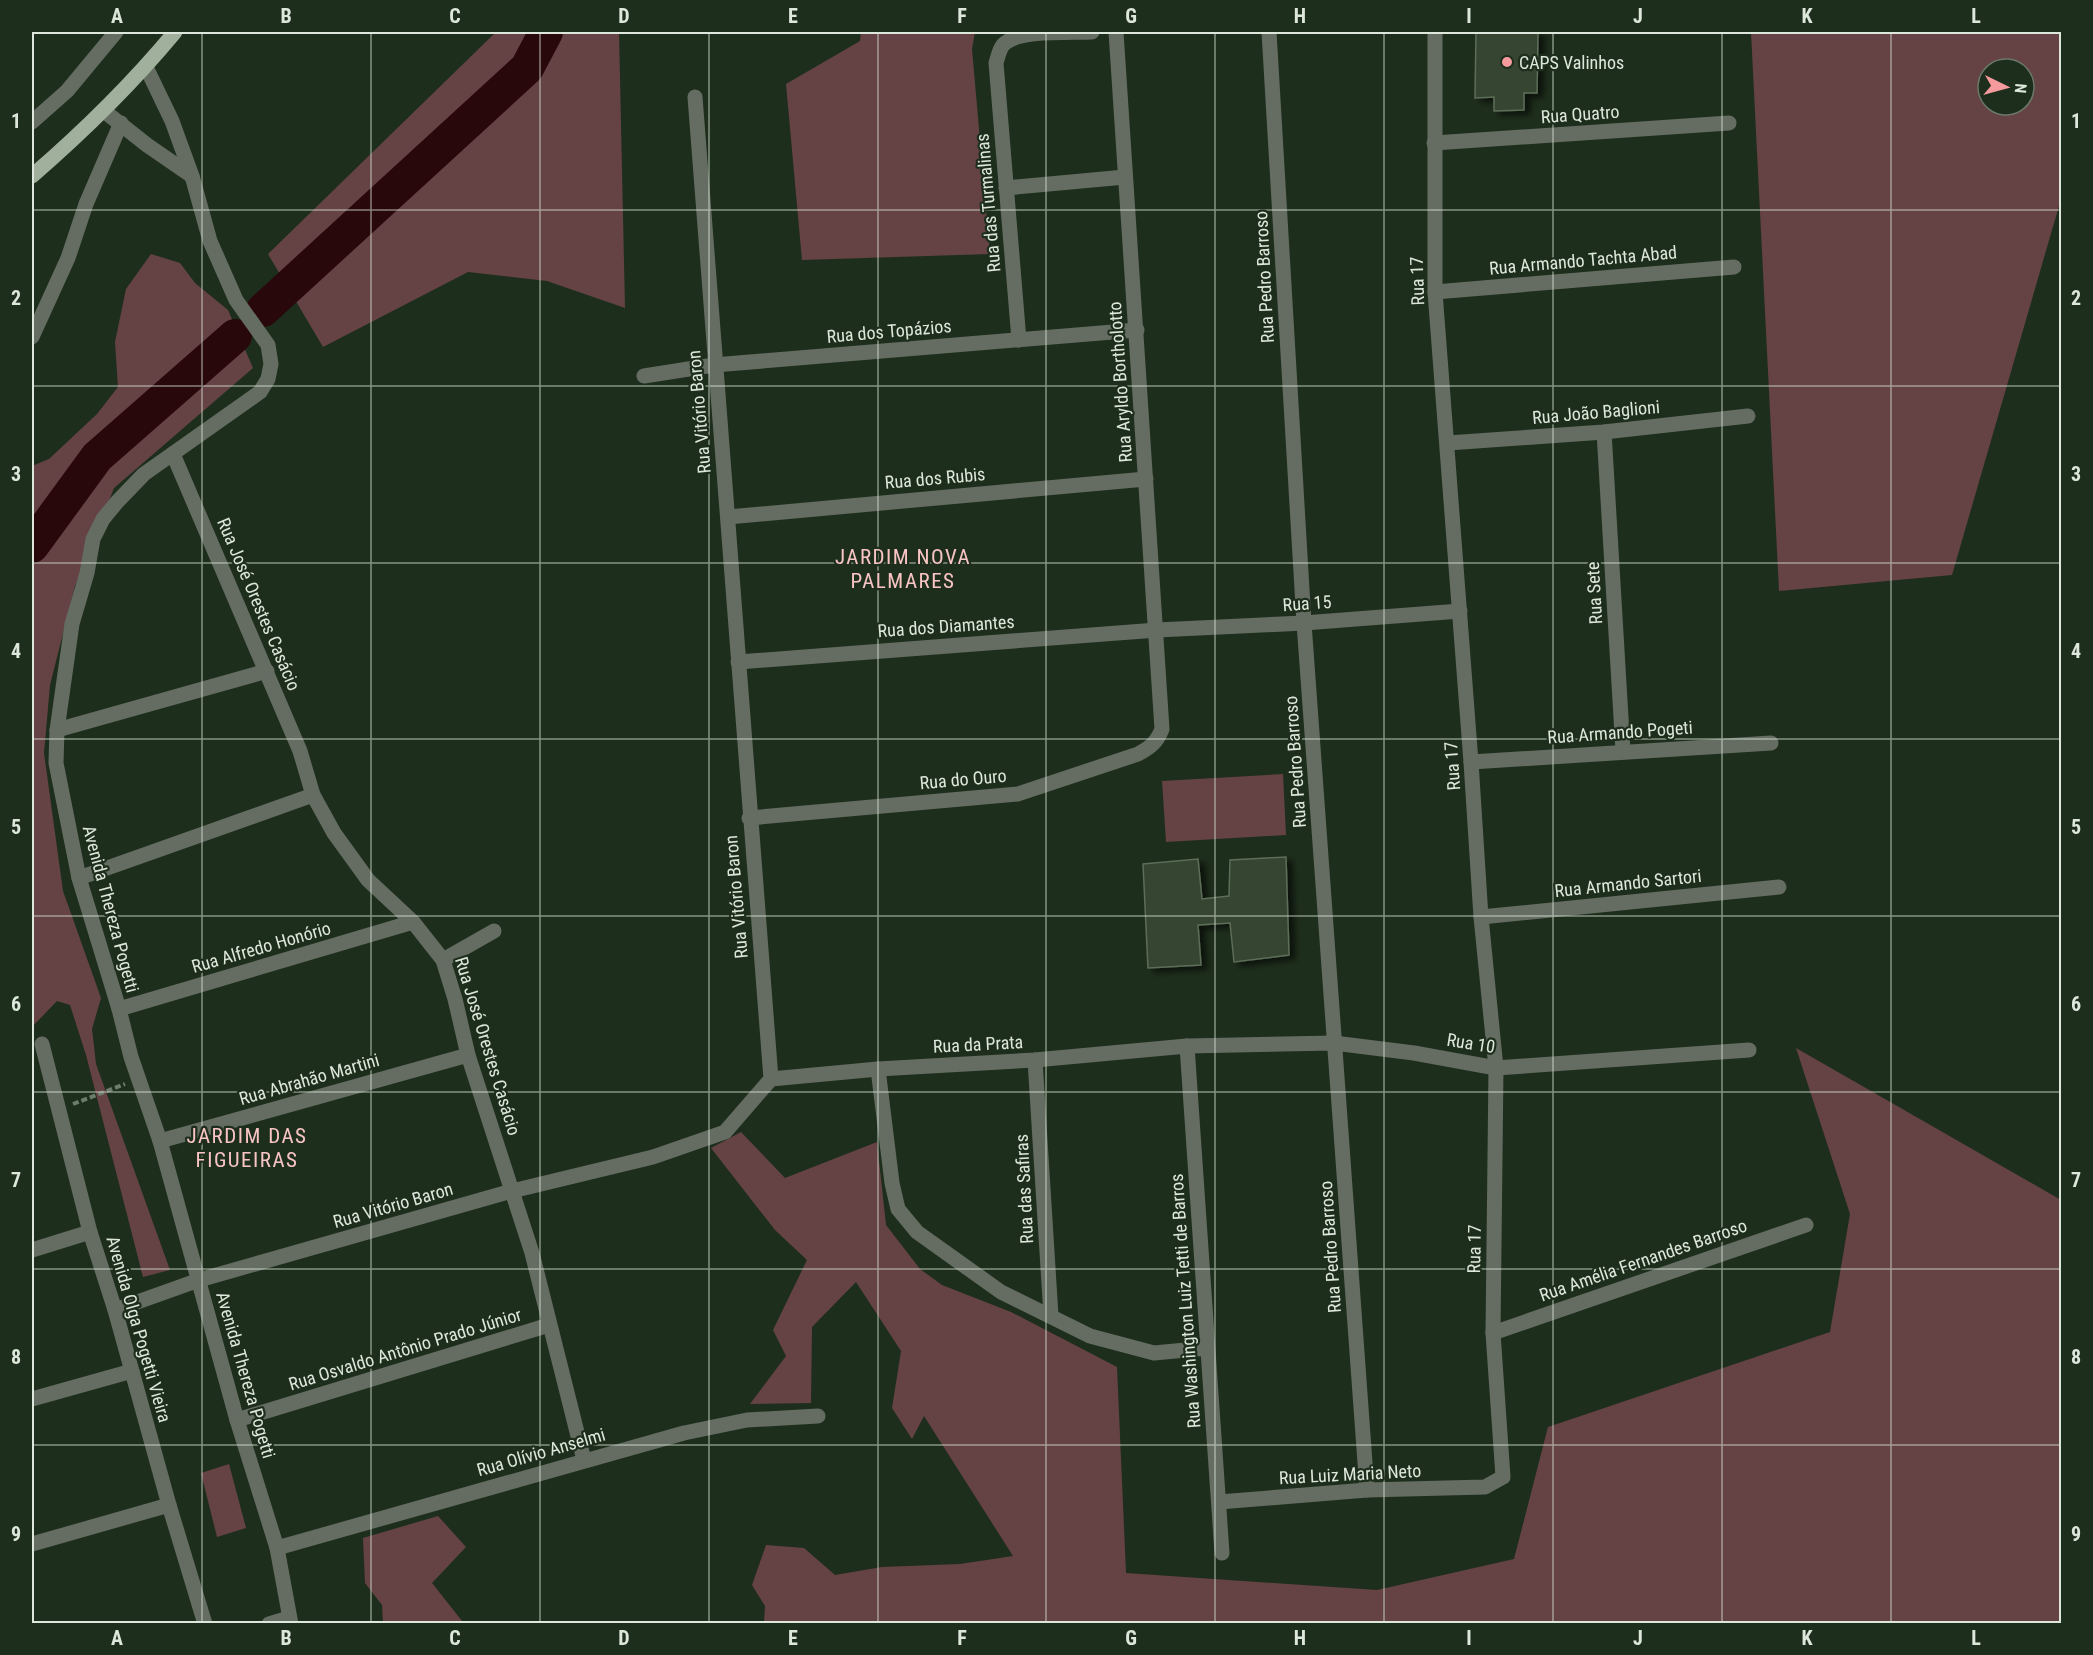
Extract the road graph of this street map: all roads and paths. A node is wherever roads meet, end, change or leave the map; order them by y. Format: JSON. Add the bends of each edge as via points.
{"nodes":[{"id":1,"x":116,"y":32,"type":"edge"},
{"id":2,"x":175,"y":32,"type":"edge"},
{"id":3,"x":1092,"y":32,"type":"edge"},
{"id":4,"x":1116,"y":32,"type":"edge"},
{"id":5,"x":1269,"y":32,"type":"edge"},
{"id":6,"x":1435,"y":32,"type":"edge"},
{"id":7,"x":146,"y":67,"type":"junction"},
{"id":8,"x":695,"y":97,"type":"dead end"},
{"id":9,"x":104,"y":111,"type":"junction"},
{"id":10,"x":32,"y":122,"type":"edge"},
{"id":11,"x":121,"y":123,"type":"junction"},
{"id":12,"x":1729,"y":123,"type":"dead end"},
{"id":13,"x":1434,"y":143,"type":"junction"},
{"id":14,"x":32,"y":176,"type":"edge"},
{"id":15,"x":192,"y":176,"type":"junction"},
{"id":16,"x":1125,"y":177,"type":"junction"},
{"id":17,"x":1006,"y":188,"type":"junction"},
{"id":18,"x":1734,"y":267,"type":"dead end"},
{"id":19,"x":1435,"y":292,"type":"junction"},
{"id":20,"x":1137,"y":330,"type":"junction"},
{"id":21,"x":32,"y":337,"type":"edge"},
{"id":22,"x":1019,"y":340,"type":"junction"},
{"id":23,"x":714,"y":365,"type":"junction"},
{"id":24,"x":644,"y":376,"type":"dead end"},
{"id":25,"x":1748,"y":416,"type":"dead end"},
{"id":26,"x":1604,"y":432,"type":"junction"},
{"id":27,"x":1448,"y":443,"type":"junction"},
{"id":28,"x":173,"y":454,"type":"junction"},
{"id":29,"x":1146,"y":479,"type":"junction"},
{"id":30,"x":728,"y":517,"type":"junction"},
{"id":31,"x":1460,"y":611,"type":"junction"},
{"id":32,"x":1304,"y":623,"type":"junction"},
{"id":33,"x":1156,"y":630,"type":"junction"},
{"id":34,"x":738,"y":662,"type":"junction"},
{"id":35,"x":267,"y":671,"type":"junction"},
{"id":36,"x":1162,"y":729,"type":"joint"},
{"id":37,"x":57,"y":730,"type":"junction"},
{"id":38,"x":1771,"y":743,"type":"dead end"},
{"id":39,"x":1623,"y":751,"type":"junction"},
{"id":40,"x":1472,"y":762,"type":"junction"},
{"id":41,"x":313,"y":795,"type":"junction"},
{"id":42,"x":749,"y":818,"type":"junction"},
{"id":43,"x":79,"y":878,"type":"junction"},
{"id":44,"x":1779,"y":887,"type":"dead end"},
{"id":45,"x":1481,"y":917,"type":"junction"},
{"id":46,"x":413,"y":922,"type":"junction"},
{"id":47,"x":494,"y":931,"type":"dead end"},
{"id":48,"x":443,"y":960,"type":"junction"},
{"id":49,"x":119,"y":1009,"type":"junction"},
{"id":50,"x":1334,"y":1043,"type":"junction"},
{"id":51,"x":42,"y":1044,"type":"dead end"},
{"id":52,"x":1187,"y":1046,"type":"junction"},
{"id":53,"x":1749,"y":1050,"type":"dead end"},
{"id":54,"x":468,"y":1055,"type":"junction"},
{"id":55,"x":1035,"y":1060,"type":"junction"},
{"id":56,"x":1496,"y":1068,"type":"junction"},
{"id":57,"x":878,"y":1069,"type":"junction"},
{"id":58,"x":771,"y":1079,"type":"junction"},
{"id":59,"x":112,"y":1090,"type":"dead end"},
{"id":60,"x":58,"y":1109,"type":"junction"},
{"id":61,"x":160,"y":1141,"type":"junction"},
{"id":62,"x":512,"y":1191,"type":"junction"},
{"id":63,"x":1806,"y":1225,"type":"dead end"},
{"id":64,"x":90,"y":1232,"type":"junction"},
{"id":65,"x":32,"y":1250,"type":"edge"},
{"id":66,"x":199,"y":1281,"type":"junction"},
{"id":67,"x":115,"y":1310,"type":"junction"},
{"id":68,"x":1051,"y":1316,"type":"junction"},
{"id":69,"x":549,"y":1325,"type":"junction"},
{"id":70,"x":1492,"y":1333,"type":"junction"},
{"id":71,"x":1207,"y":1348,"type":"junction"},
{"id":72,"x":132,"y":1371,"type":"junction"},
{"id":73,"x":32,"y":1399,"type":"edge"},
{"id":74,"x":819,"y":1416,"type":"dead end"},
{"id":75,"x":237,"y":1420,"type":"junction"},
{"id":76,"x":584,"y":1460,"type":"junction"},
{"id":77,"x":1485,"y":1487,"type":"joint"},
{"id":78,"x":1368,"y":1490,"type":"junction"},
{"id":79,"x":1219,"y":1502,"type":"junction"},
{"id":80,"x":169,"y":1505,"type":"junction"},
{"id":81,"x":32,"y":1544,"type":"edge"},
{"id":82,"x":277,"y":1548,"type":"junction"},
{"id":83,"x":1222,"y":1553,"type":"dead end"},
{"id":84,"x":290,"y":1621,"type":"edge"},
{"id":85,"x":205,"y":1623,"type":"edge"},
{"id":86,"x":269,"y":1623,"type":"edge"}],
"edges":[{"from":1,"to":10,"type":"street","via":[[67,91]]},
{"from":2,"to":7,"type":"main road"},
{"from":3,"to":17,"type":"street","name":"Rua das Turmalinas","via":[[1017,36],[998,53]]},
{"from":4,"to":16,"type":"street","name":"Rua Aryldo Bortholotto"},
{"from":5,"to":32,"type":"street","name":"Rua Pedro Barroso"},
{"from":6,"to":13,"type":"street","name":"Rua 17"},
{"from":7,"to":9,"type":"main road"},
{"from":7,"to":15,"type":"street","name":"Avenida Thereza Pogetti"},
{"from":8,"to":23,"type":"street","name":"Rua Vitório Baron"},
{"from":9,"to":11,"type":"street"},
{"from":9,"to":14,"type":"main road"},
{"from":11,"to":15,"type":"street"},
{"from":11,"to":21,"type":"street"},
{"from":12,"to":13,"type":"street","name":"Rua Quatro"},
{"from":13,"to":19,"type":"street","name":"Rua 17"},
{"from":15,"to":28,"type":"street","name":"Avenida Thereza Pogetti","via":[[210,241],[236,300],[268,345],[271,364],[260,392]]},
{"from":16,"to":17,"type":"street"},
{"from":16,"to":20,"type":"street","name":"Rua Aryldo Bortholotto"},
{"from":17,"to":22,"type":"street","name":"Rua das Turmalinas"},
{"from":18,"to":19,"type":"street","name":"Rua Armando Tachta Abad"},
{"from":19,"to":27,"type":"street","name":"Rua 17"},
{"from":20,"to":22,"type":"street","name":"Rua dos Topázios"},
{"from":20,"to":29,"type":"street","name":"Rua Aryldo Bortholotto"},
{"from":22,"to":23,"type":"street","name":"Rua dos Topázios"},
{"from":23,"to":24,"type":"street","name":"Rua dos Topázios"},
{"from":23,"to":30,"type":"street","name":"Rua Vitório Baron"},
{"from":25,"to":26,"type":"street","name":"Rua João Baglioni"},
{"from":26,"to":27,"type":"street","name":"Rua João Baglioni"},
{"from":26,"to":39,"type":"street","name":"Rua Sete"},
{"from":27,"to":31,"type":"street","name":"Rua 17"},
{"from":28,"to":35,"type":"street","name":"Rua José Orestes Casácio"},
{"from":28,"to":37,"type":"street","name":"Avenida Thereza Pogetti","via":[[144,474],[117,502],[93,539],[72,624]]},
{"from":29,"to":30,"type":"street","name":"Rua dos Rubis"},
{"from":29,"to":33,"type":"street","name":"Rua Aryldo Bortholotto"},
{"from":30,"to":34,"type":"street","name":"Rua Vitório Baron"},
{"from":31,"to":32,"type":"street","name":"Rua 15"},
{"from":31,"to":40,"type":"street","name":"Rua 17"},
{"from":32,"to":33,"type":"street","name":"Rua 15"},
{"from":32,"to":50,"type":"street","name":"Rua Pedro Barroso"},
{"from":33,"to":34,"type":"street","name":"Rua dos Diamantes"},
{"from":33,"to":36,"type":"street","name":"Rua Aryldo Bortholotto"},
{"from":34,"to":42,"type":"street","name":"Rua Vitório Baron"},
{"from":35,"to":37,"type":"street"},
{"from":35,"to":41,"type":"street","name":"Rua José Orestes Casácio","via":[[300,751]]},
{"from":36,"to":42,"type":"street","name":"Rua do Ouro","via":[[1158,740],[1138,754],[1018,794]]},
{"from":37,"to":43,"type":"street","name":"Avenida Thereza Pogetti","via":[[56,763]]},
{"from":38,"to":39,"type":"street","name":"Rua Armando Pogeti"},
{"from":39,"to":40,"type":"street","name":"Rua Armando Pogeti"},
{"from":40,"to":45,"type":"street","name":"Rua 17"},
{"from":41,"to":43,"type":"street"},
{"from":41,"to":46,"type":"street","name":"Rua José Orestes Casácio","via":[[334,833],[368,880]]},
{"from":42,"to":58,"type":"street","name":"Rua Vitório Baron"},
{"from":43,"to":49,"type":"street","name":"Avenida Thereza Pogetti"},
{"from":44,"to":45,"type":"street","name":"Rua Armando Sartori"},
{"from":45,"to":56,"type":"street","name":"Rua 17"},
{"from":46,"to":48,"type":"street","name":"Rua José Orestes Casácio"},
{"from":46,"to":49,"type":"street","name":"Rua Alfredo Honório"},
{"from":47,"to":48,"type":"street"},
{"from":48,"to":54,"type":"street","name":"Rua José Orestes Casácio"},
{"from":49,"to":61,"type":"street","name":"Avenida Thereza Pogetti"},
{"from":50,"to":52,"type":"street","name":"Rua 10"},
{"from":50,"to":56,"type":"street","name":"Rua 10"},
{"from":50,"to":78,"type":"street","name":"Rua Pedro Barroso"},
{"from":51,"to":60,"type":"street","name":"Avenida Olga Pogetti Vieira"},
{"from":52,"to":55,"type":"street","name":"Rua da Prata"},
{"from":52,"to":71,"type":"street","name":"Rua Washington Luiz Tetti de Barros"},
{"from":53,"to":56,"type":"street","name":"Rua 10"},
{"from":54,"to":61,"type":"street","name":"Rua Abrahão Martini"},
{"from":54,"to":62,"type":"street","name":"Rua José Orestes Casácio"},
{"from":55,"to":57,"type":"street","name":"Rua da Prata"},
{"from":55,"to":68,"type":"street","name":"Rua das Safiras"},
{"from":56,"to":70,"type":"street","name":"Rua 17"},
{"from":57,"to":58,"type":"street","name":"Rua da Prata"},
{"from":57,"to":68,"type":"street","via":[[898,1209],[917,1232],[969,1270],[1001,1292]]},
{"from":58,"to":62,"type":"street","name":"Rua Vitório Baron","via":[[725,1132],[653,1157]]},
{"from":59,"to":60,"type":"path"},
{"from":60,"to":64,"type":"street","name":"Avenida Olga Pogetti Vieira"},
{"from":61,"to":66,"type":"street","name":"Avenida Thereza Pogetti"},
{"from":62,"to":66,"type":"street","name":"Rua Vitório Baron"},
{"from":62,"to":69,"type":"street","name":"Rua José Orestes Casácio","via":[[532,1252]]},
{"from":63,"to":70,"type":"street","name":"Rua Amélia Fernandes Barroso"},
{"from":64,"to":65,"type":"street"},
{"from":64,"to":67,"type":"street","name":"Avenida Olga Pogetti Vieira"},
{"from":66,"to":67,"type":"street","name":"Rua Vitório Baron"},
{"from":66,"to":75,"type":"street","name":"Avenida Thereza Pogetti"},
{"from":67,"to":72,"type":"street","name":"Avenida Olga Pogetti Vieira"},
{"from":68,"to":71,"type":"street","via":[[1090,1336],[1132,1349],[1154,1353]]},
{"from":69,"to":75,"type":"street","name":"Rua Osvaldo Antônio Prado Júnior"},
{"from":69,"to":76,"type":"street","name":"Rua José Orestes Casácio"},
{"from":70,"to":77,"type":"street","name":"Rua 17","via":[[1503,1476]]},
{"from":71,"to":79,"type":"street","name":"Rua Washington Luiz Tetti de Barros"},
{"from":72,"to":73,"type":"street"},
{"from":72,"to":80,"type":"street","name":"Avenida Olga Pogetti Vieira"},
{"from":74,"to":76,"type":"street","name":"Rua Olívio Anselmi","via":[[747,1420]]},
{"from":75,"to":82,"type":"street","name":"Avenida Thereza Pogetti"},
{"from":76,"to":82,"type":"street","name":"Rua Olívio Anselmi"},
{"from":77,"to":78,"type":"street","name":"Rua Luiz Maria Neto"},
{"from":78,"to":79,"type":"street","name":"Rua Luiz Maria Neto"},
{"from":79,"to":83,"type":"street","name":"Rua Washington Luiz Tetti de Barros"},
{"from":80,"to":81,"type":"street"},
{"from":80,"to":85,"type":"street","name":"Avenida Olga Pogetti Vieira"},
{"from":82,"to":84,"type":"street","name":"Avenida Thereza Pogetti"},
{"from":84,"to":86,"type":"street"}]}
